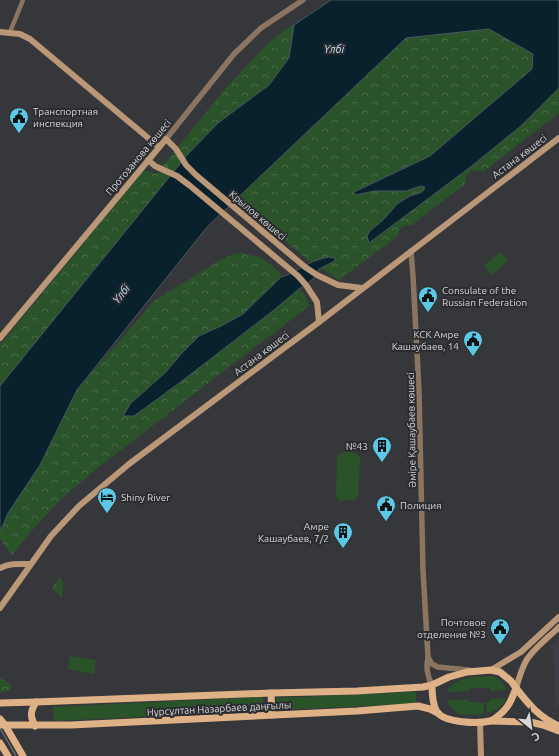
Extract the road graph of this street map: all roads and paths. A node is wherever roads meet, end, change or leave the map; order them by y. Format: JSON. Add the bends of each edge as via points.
{"nodes":[{"id":1,"x":23,"y":0,"type":"edge"},
{"id":2,"x":303,"y":0,"type":"edge"},
{"id":3,"x":0,"y":32,"type":"edge"},
{"id":4,"x":10,"y":32,"type":"junction"},
{"id":5,"x":559,"y":138,"type":"edge"},
{"id":6,"x":166,"y":139,"type":"junction"},
{"id":7,"x":159,"y":147,"type":"junction"},
{"id":8,"x":148,"y":160,"type":"junction"},
{"id":9,"x":411,"y":251,"type":"junction"},
{"id":10,"x":362,"y":288,"type":"junction"},
{"id":11,"x":319,"y":322,"type":"junction"},
{"id":12,"x":0,"y":338,"type":"edge"},
{"id":13,"x":30,"y":564,"type":"junction"},
{"id":14,"x":0,"y":568,"type":"edge"},
{"id":15,"x":0,"y":608,"type":"edge"},
{"id":16,"x":559,"y":617,"type":"edge"},
{"id":17,"x":559,"y":627,"type":"edge"},
{"id":18,"x":428,"y":657,"type":"junction"},
{"id":19,"x":491,"y":670,"type":"junction"},
{"id":20,"x":475,"y":671,"type":"junction"},
{"id":21,"x":432,"y":685,"type":"junction"},
{"id":22,"x":516,"y":688,"type":"junction"},
{"id":23,"x":271,"y":693,"type":"junction"},
{"id":24,"x":36,"y":702,"type":"junction"},
{"id":25,"x":0,"y":703,"type":"edge"},
{"id":26,"x":438,"y":713,"type":"junction"},
{"id":27,"x":272,"y":715,"type":"junction"},
{"id":28,"x":491,"y":721,"type":"junction"},
{"id":29,"x":480,"y":722,"type":"junction"},
{"id":30,"x":2,"y":723,"type":"edge"},
{"id":31,"x":35,"y":726,"type":"junction"},
{"id":32,"x":559,"y":726,"type":"edge"},
{"id":33,"x":559,"y":731,"type":"edge"},
{"id":34,"x":0,"y":743,"type":"edge"},
{"id":35,"x":8,"y":756,"type":"edge"},
{"id":36,"x":22,"y":756,"type":"edge"},
{"id":37,"x":481,"y":756,"type":"edge"}],
"edges":[{"from":1,"to":4,"type":"street"},
{"from":2,"to":6,"type":"street","name":"Протозанова көшесі","via":[[260,28],[212,81]]},
{"from":3,"to":4,"type":"main road"},
{"from":4,"to":7,"type":"main road","via":[[30,39]]},
{"from":5,"to":9,"type":"main road","name":"Астана көшесі"},
{"from":6,"to":7,"type":"main road","name":"Протозанова көшесі"},
{"from":6,"to":10,"type":"main road","name":"Крылов көшесі","via":[[176,148],[186,165],[202,180],[305,267],[338,284]]},
{"from":7,"to":8,"type":"main road","name":"Протозанова көшесі"},
{"from":8,"to":11,"type":"main road","name":"Крылов көшесі","via":[[190,185],[292,271],[306,285],[317,302]]},
{"from":8,"to":12,"type":"main road","name":"Протозанова көшесі"},
{"from":9,"to":10,"type":"main road","name":"Астана көшесі"},
{"from":9,"to":18,"type":"street","name":"Әміре Қашаубаев көшесі","via":[[419,391],[423,570]]},
{"from":10,"to":11,"type":"main road","name":"Астана көшесі"},
{"from":11,"to":13,"type":"main road","name":"Астана көшесі","via":[[129,464],[79,506],[51,536]]},
{"from":13,"to":14,"type":"main road"},
{"from":13,"to":15,"type":"main road","name":"Астана көшесі"},
{"from":16,"to":19,"type":"main road","via":[[521,652]]},
{"from":17,"to":22,"type":"main road","via":[[527,660]]},
{"from":18,"to":20,"type":"street","via":[[432,664],[438,667]]},
{"from":18,"to":21,"type":"street","name":"Әміре Қашаубаев көшесі","via":[[426,667]]},
{"from":19,"to":20,"type":"main road","name":"Нұрсұлтан Назарбаев даңғылы"},
{"from":19,"to":22,"type":"main road","via":[[500,672]]},
{"from":20,"to":21,"type":"main road","name":"Нұрсұлтан Назарбаев даңғылы","via":[[449,677]]},
{"from":21,"to":23,"type":"main road","name":"Нұрсұлтан Назарбаев даңғылы","via":[[357,691]]},
{"from":21,"to":26,"type":"main road","via":[[434,706]]},
{"from":22,"to":28,"type":"main road","via":[[508,707]]},
{"from":22,"to":32,"type":"main road","via":[[539,714]]},
{"from":23,"to":24,"type":"main road","name":"Нұрсұлтан Назарбаев даңғылы"},
{"from":23,"to":27,"type":"main road"},
{"from":24,"to":25,"type":"main road","name":"Нұрсұлтан Назарбаев даңғылы"},
{"from":24,"to":31,"type":"main road","via":[[31,713]]},
{"from":26,"to":27,"type":"main road","name":"Нұрсұлтан Назарбаев даңғылы","via":[[418,706]]},
{"from":26,"to":29,"type":"main road","name":"Нұрсұлтан Назарбаев даңғылы","via":[[459,722]]},
{"from":27,"to":31,"type":"main road","name":"Нұрсұлтан Назарбаев даңғылы"},
{"from":28,"to":29,"type":"main road","name":"Нұрсұлтан Назарбаев даңғылы"},
{"from":28,"to":33,"type":"main road","name":"Нұрсұлтан Назарбаев даңғылы","via":[[530,722]]},
{"from":29,"to":37,"type":"main road"},
{"from":30,"to":31,"type":"main road","name":"Нұрсұлтан Назарбаев даңғылы"},
{"from":30,"to":36,"type":"main road"},
{"from":34,"to":35,"type":"main road"}]}
